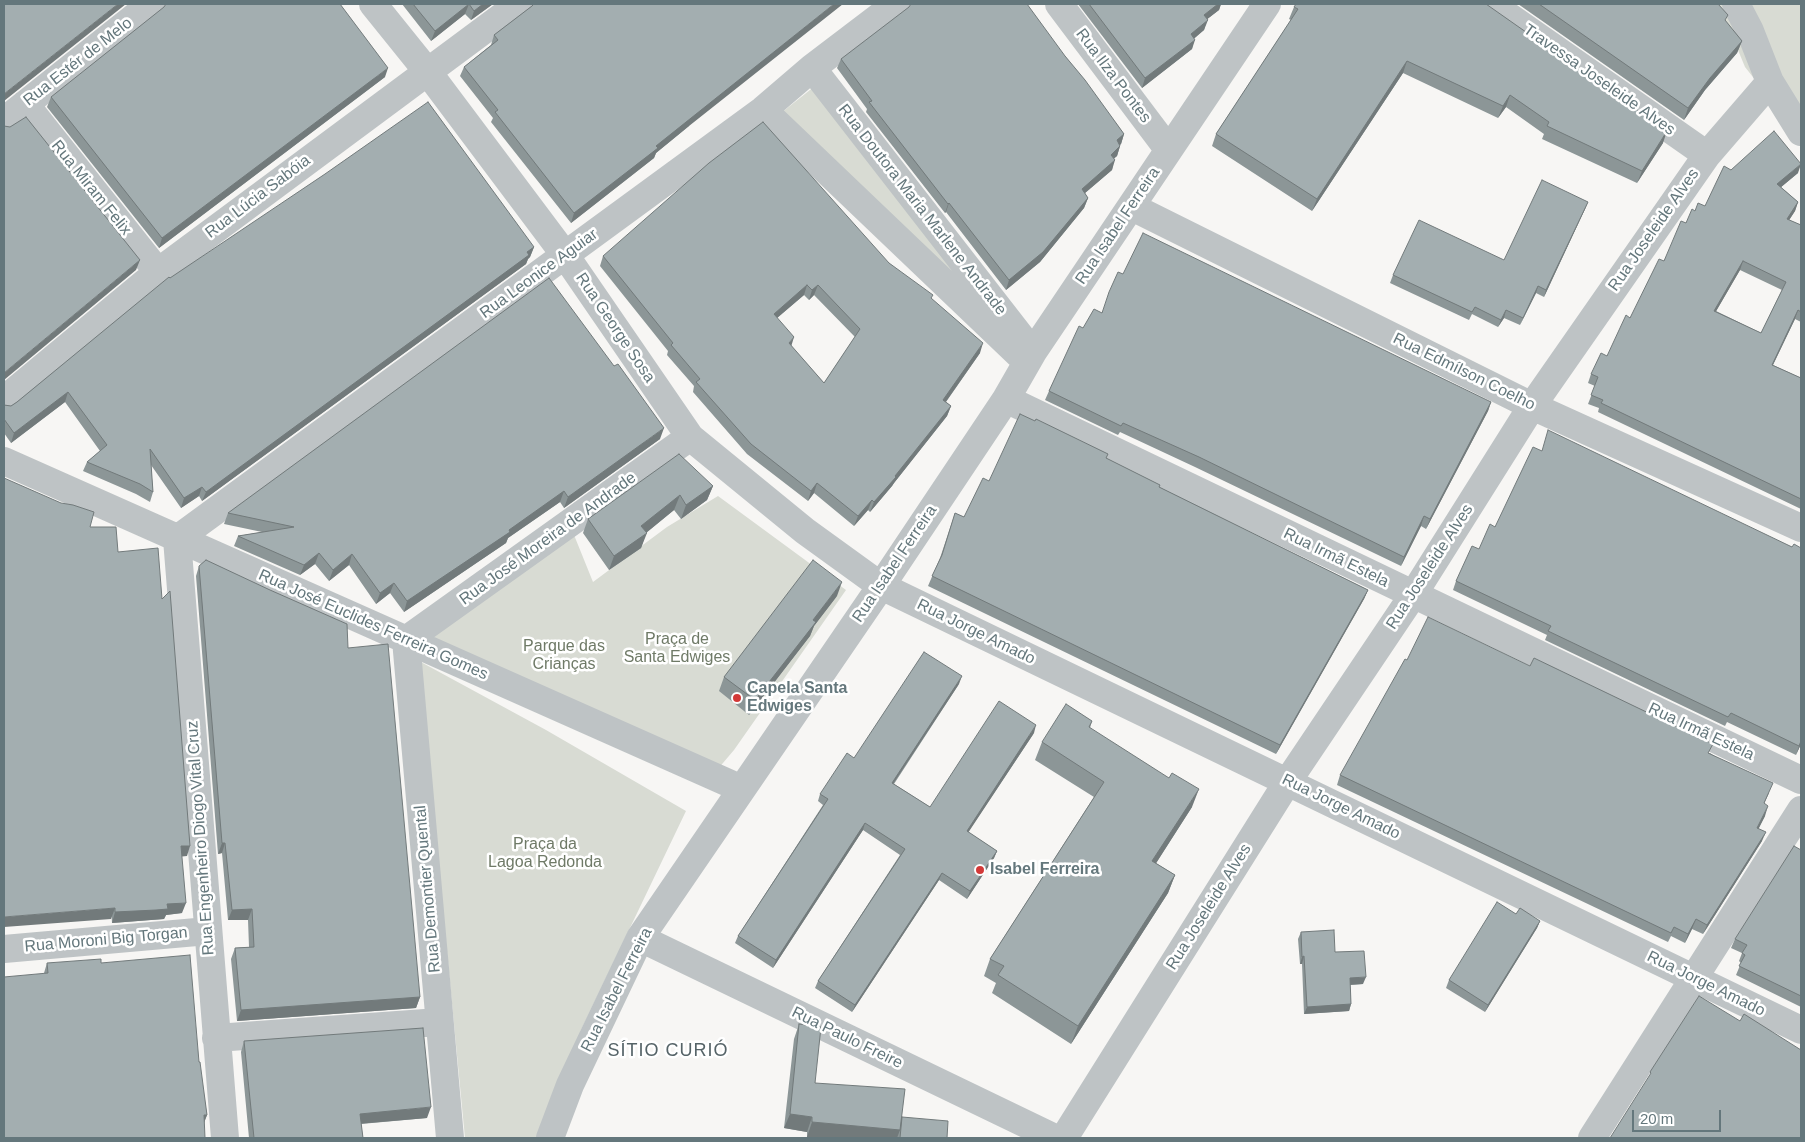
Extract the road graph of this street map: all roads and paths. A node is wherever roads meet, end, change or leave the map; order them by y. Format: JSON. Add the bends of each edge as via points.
{"nodes":[{"id":1,"x":151,"y":4,"type":"edge"},
{"id":2,"x":373,"y":4,"type":"edge"},
{"id":3,"x":519,"y":4,"type":"edge"},
{"id":4,"x":896,"y":4,"type":"edge"},
{"id":5,"x":1059,"y":4,"type":"edge"},
{"id":6,"x":1267,"y":4,"type":"edge"},
{"id":7,"x":1491,"y":4,"type":"edge"},
{"id":8,"x":1736,"y":4,"type":"edge"},
{"id":9,"x":812,"y":68,"type":"junction"},
{"id":10,"x":427,"y":71,"type":"junction"},
{"id":11,"x":1770,"y":82,"type":"junction"},
{"id":12,"x":763,"y":110,"type":"junction"},
{"id":13,"x":9,"y":116,"type":"edge"},
{"id":14,"x":1801,"y":132,"type":"edge"},
{"id":15,"x":1168,"y":149,"type":"junction"},
{"id":16,"x":1707,"y":155,"type":"junction"},
{"id":17,"x":1132,"y":206,"type":"junction"},
{"id":18,"x":565,"y":255,"type":"junction"},
{"id":19,"x":158,"y":272,"type":"junction"},
{"id":20,"x":1030,"y":357,"type":"junction"},
{"id":21,"x":1006,"y":399,"type":"junction"},
{"id":22,"x":4,"y":400,"type":"edge"},
{"id":23,"x":1532,"y":406,"type":"junction"},
{"id":24,"x":690,"y":438,"type":"junction"},
{"id":25,"x":4,"y":462,"type":"edge"},
{"id":26,"x":1801,"y":528,"type":"edge"},
{"id":27,"x":178,"y":538,"type":"junction"},
{"id":28,"x":881,"y":586,"type":"junction"},
{"id":29,"x":1413,"y":595,"type":"junction"},
{"id":30,"x":406,"y":640,"type":"junction"},
{"id":31,"x":1801,"y":780,"type":"edge"},
{"id":32,"x":1288,"y":781,"type":"junction"},
{"id":33,"x":742,"y":789,"type":"junction"},
{"id":34,"x":1801,"y":810,"type":"edge"},
{"id":35,"x":208,"y":931,"type":"junction"},
{"id":36,"x":640,"y":938,"type":"junction"},
{"id":37,"x":4,"y":949,"type":"edge"},
{"id":38,"x":1693,"y":979,"type":"junction"},
{"id":39,"x":439,"y":1022,"type":"junction"},
{"id":40,"x":1801,"y":1030,"type":"edge"},
{"id":41,"x":216,"y":1038,"type":"junction"},
{"id":42,"x":225,"y":1138,"type":"edge"},
{"id":43,"x":450,"y":1138,"type":"edge"},
{"id":44,"x":550,"y":1138,"type":"edge"},
{"id":45,"x":1054,"y":1138,"type":"edge"},
{"id":46,"x":1064,"y":1138,"type":"edge"},
{"id":47,"x":1592,"y":1138,"type":"edge"}],
"edges":[{"from":1,"to":13,"type":"street","name":"Rua Estér de Melo"},
{"from":2,"to":10,"type":"street","name":"Rua George Sosa"},
{"from":3,"to":10,"type":"street","name":"Rua Lúcia Sabóia"},
{"from":4,"to":9,"type":"street","name":"Rua Leonice Aguiar"},
{"from":5,"to":15,"type":"street","name":"Rua Ilza Pontes"},
{"from":6,"to":15,"type":"street","name":"Rua Isabel Ferreira"},
{"from":7,"to":16,"type":"street","name":"Travessa Joseleide Alves"},
{"from":8,"to":11,"type":"street"},
{"from":9,"to":12,"type":"street","name":"Rua Leonice Aguiar"},
{"from":9,"to":20,"type":"street","name":"Rua Doutora Maria Marlene Andrade"},
{"from":10,"to":18,"type":"street","name":"Rua George Sosa"},
{"from":10,"to":19,"type":"street","name":"Rua Lúcia Sabóia"},
{"from":11,"to":14,"type":"street"},
{"from":11,"to":16,"type":"street","name":"Rua Joseleide Alves"},
{"from":12,"to":18,"type":"street","name":"Rua Leonice Aguiar"},
{"from":12,"to":20,"type":"street"},
{"from":13,"to":19,"type":"street","name":"Rua Miram Felix"},
{"from":15,"to":17,"type":"street","name":"Rua Isabel Ferreira"},
{"from":16,"to":23,"type":"street","name":"Rua Joseleide Alves"},
{"from":17,"to":20,"type":"street","name":"Rua Isabel Ferreira"},
{"from":17,"to":23,"type":"street","name":"Rua Edmílson Coelho"},
{"from":18,"to":24,"type":"street","name":"Rua George Sosa"},
{"from":18,"to":27,"type":"street","name":"Rua Leonice Aguiar"},
{"from":19,"to":22,"type":"street","name":"Rua Lúcia Sabóia"},
{"from":20,"to":21,"type":"street","name":"Rua Isabel Ferreira"},
{"from":21,"to":28,"type":"street","name":"Rua Isabel Ferreira"},
{"from":21,"to":29,"type":"street","name":"Rua Irmã Estela"},
{"from":23,"to":26,"type":"street","name":"Rua Edmílson Coelho"},
{"from":23,"to":29,"type":"street","name":"Rua Joseleide Alves"},
{"from":24,"to":28,"type":"street","name":"Rua George Sosa","via":[[805,531]]},
{"from":24,"to":30,"type":"street","name":"Rua José Moreira de Andrade"},
{"from":25,"to":27,"type":"street","name":"Rua José Euclides Ferreira Gomes"},
{"from":27,"to":30,"type":"street","name":"Rua José Euclides Ferreira Gomes"},
{"from":27,"to":35,"type":"street","name":"Rua Engenheiro Diogo Vital Cruz"},
{"from":28,"to":32,"type":"street","name":"Rua Jorge Amado"},
{"from":28,"to":33,"type":"street","name":"Rua Isabel Ferreira"},
{"from":29,"to":31,"type":"street","name":"Rua Irmã Estela"},
{"from":29,"to":32,"type":"street","name":"Rua Joseleide Alves"},
{"from":30,"to":33,"type":"street","name":"Rua José Euclides Ferreira Gomes"},
{"from":30,"to":39,"type":"street","name":"Rua Demontier Quental"},
{"from":32,"to":38,"type":"street","name":"Rua Jorge Amado"},
{"from":32,"to":46,"type":"street","name":"Rua Joseleide Alves"},
{"from":33,"to":36,"type":"street","name":"Rua Isabel Ferreira"},
{"from":34,"to":38,"type":"street"},
{"from":35,"to":37,"type":"street","name":"Rua Moroni Big Torgan"},
{"from":35,"to":41,"type":"street","name":"Rua Engenheiro Diogo Vital Cruz"},
{"from":36,"to":44,"type":"street","name":"Rua Isabel Ferreira","via":[[570,1085]]},
{"from":36,"to":45,"type":"street","name":"Rua Paulo Freire"},
{"from":38,"to":40,"type":"street","name":"Rua Jorge Amado"},
{"from":38,"to":47,"type":"street"},
{"from":39,"to":41,"type":"street"},
{"from":39,"to":43,"type":"street","name":"Rua Demontier Quental"},
{"from":41,"to":42,"type":"street","name":"Rua Engenheiro Diogo Vital Cruz"}]}
